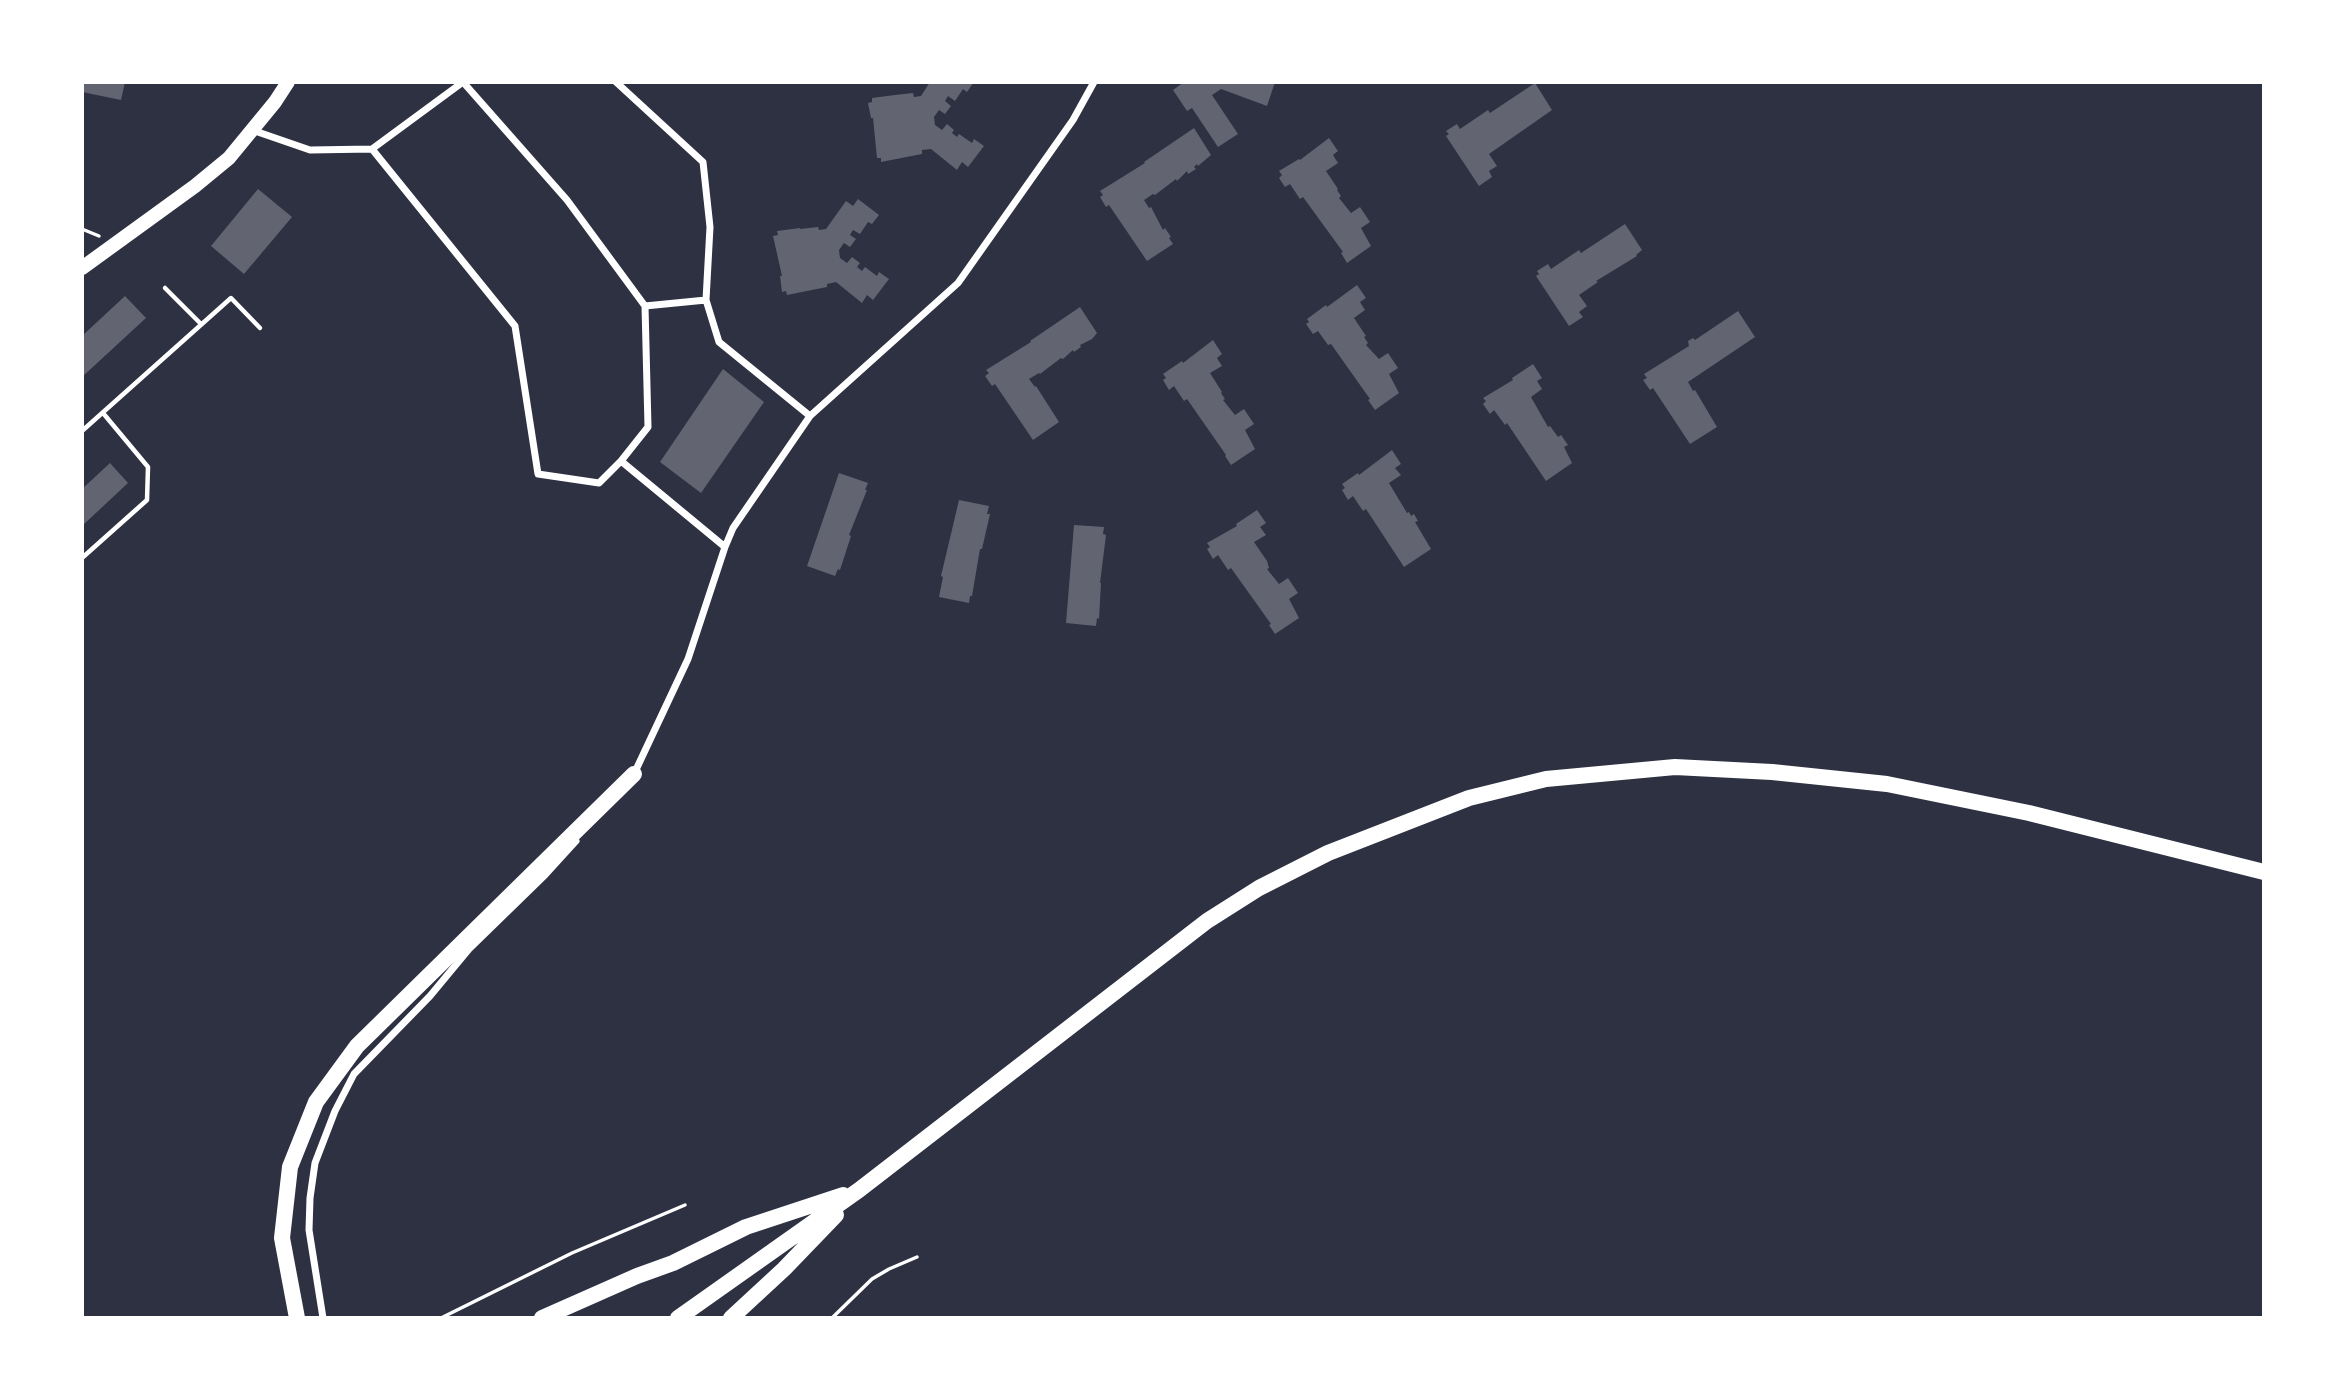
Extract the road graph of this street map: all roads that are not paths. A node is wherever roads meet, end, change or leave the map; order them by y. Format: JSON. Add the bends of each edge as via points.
{"nodes":[{"id":1,"x":288,"y":82,"type":"edge"},
{"id":2,"x":617,"y":82,"type":"edge"},
{"id":3,"x":1094,"y":82,"type":"edge"},
{"id":4,"x":252,"y":130,"type":"junction"},
{"id":5,"x":372,"y":149,"type":"junction"},
{"id":6,"x":82,"y":268,"type":"edge"},
{"id":7,"x":165,"y":288,"type":"dead end"},
{"id":8,"x":706,"y":300,"type":"junction"},
{"id":9,"x":645,"y":306,"type":"junction"},
{"id":10,"x":201,"y":324,"type":"junction"},
{"id":11,"x":260,"y":328,"type":"dead end"},
{"id":12,"x":103,"y":413,"type":"junction"},
{"id":13,"x":810,"y":416,"type":"junction"},
{"id":14,"x":82,"y":431,"type":"edge"},
{"id":15,"x":621,"y":461,"type":"junction"},
{"id":16,"x":725,"y":547,"type":"junction"},
{"id":17,"x":82,"y":558,"type":"edge"},
{"id":18,"x":634,"y":774,"type":"junction"},
{"id":19,"x":2264,"y":872,"type":"edge"},
{"id":20,"x":859,"y":1190,"type":"junction"},
{"id":21,"x":298,"y":1318,"type":"edge"},
{"id":22,"x":323,"y":1318,"type":"edge"},
{"id":23,"x":542,"y":1318,"type":"edge"},
{"id":24,"x":678,"y":1318,"type":"edge"},
{"id":25,"x":731,"y":1318,"type":"edge"}],
"edges":[{"from":1,"to":4,"type":"main road"},
{"from":2,"to":8,"type":"street","via":[[703,162],[710,227]]},
{"from":3,"to":13,"type":"street","via":[[1073,120],[958,283]]},
{"from":4,"to":5,"type":"street","via":[[310,150]]},
{"from":4,"to":6,"type":"main road","via":[[229,158],[195,186]]},
{"from":5,"to":9,"type":"street","via":[[463,82],[567,200]]},
{"from":5,"to":15,"type":"street","via":[[515,326],[538,474],[599,483]]},
{"from":7,"to":10,"type":"lane"},
{"from":8,"to":9,"type":"street"},
{"from":8,"to":13,"type":"street","via":[[719,342]]},
{"from":9,"to":15,"type":"street","via":[[648,428]]},
{"from":10,"to":11,"type":"lane","via":[[231,298]]},
{"from":10,"to":12,"type":"lane"},
{"from":12,"to":14,"type":"lane"},
{"from":12,"to":17,"type":"lane","via":[[148,467],[147,500]]},
{"from":13,"to":16,"type":"street","via":[[733,528]]},
{"from":15,"to":16,"type":"street"},
{"from":16,"to":18,"type":"street","via":[[688,659]]},
{"from":18,"to":21,"type":"main road","via":[[357,1046],[316,1102],[290,1167],[282,1238]]},
{"from":18,"to":22,"type":"street","via":[[545,875],[469,949],[354,1074],[314,1163],[309,1230]]},
{"from":19,"to":20,"type":"main road","via":[[2029,813],[1887,784],[1675,766],[1545,779],[1469,798],[1394,826],[1259,888],[1207,921]]},
{"from":20,"to":23,"type":"main road","via":[[746,1227]]},
{"from":20,"to":24,"type":"main road"},
{"from":20,"to":25,"type":"main road"}]}
